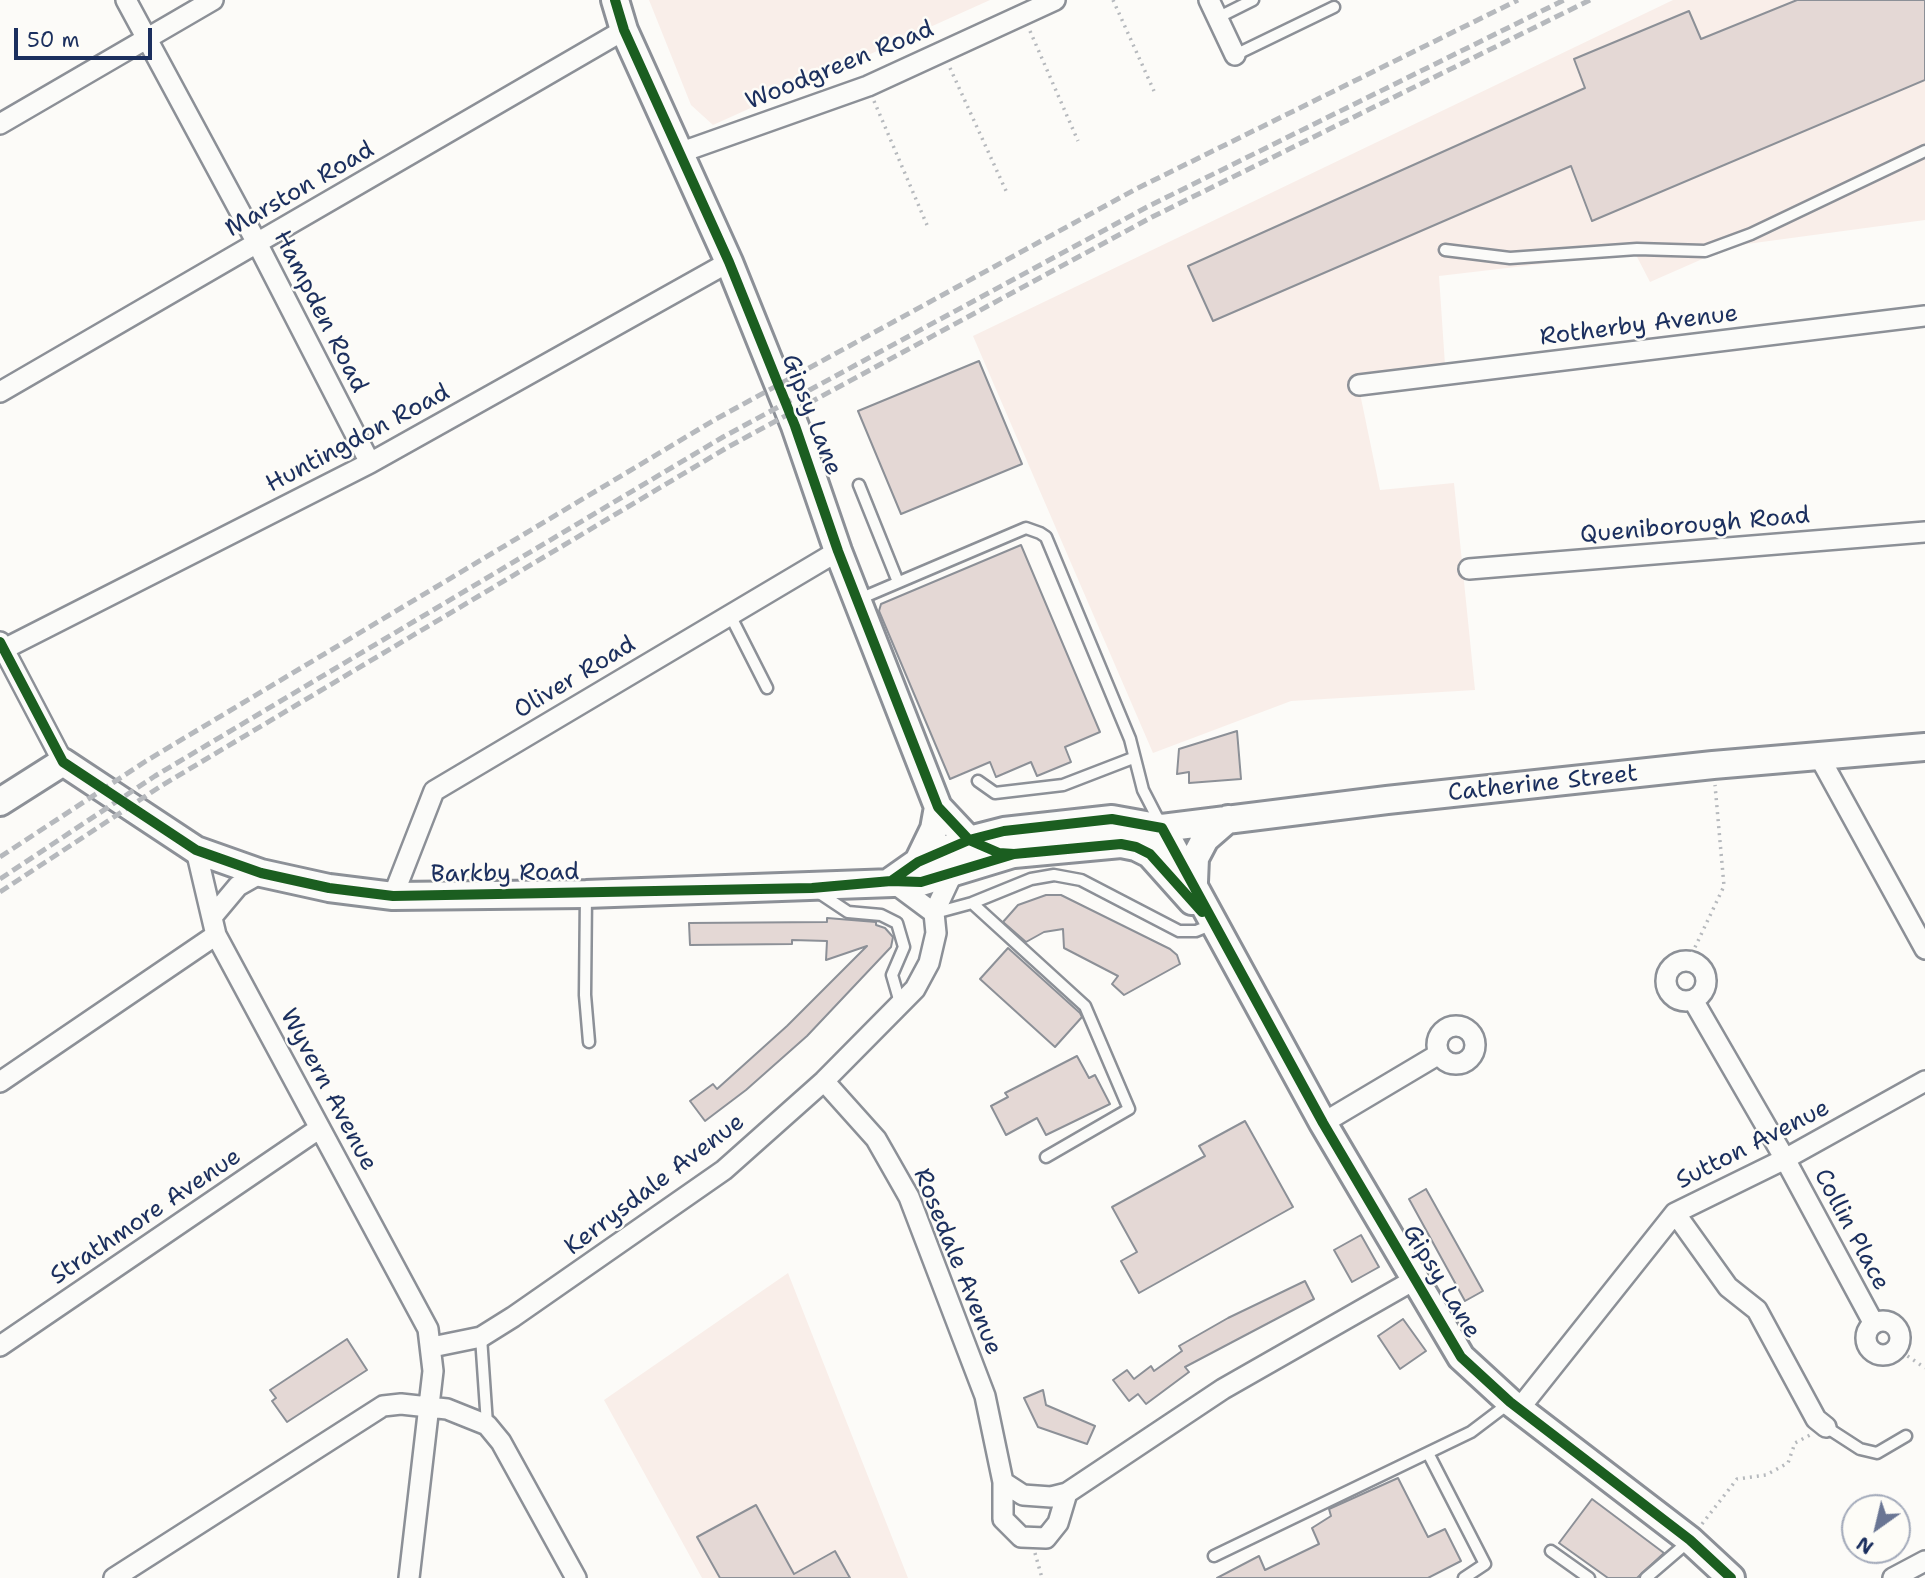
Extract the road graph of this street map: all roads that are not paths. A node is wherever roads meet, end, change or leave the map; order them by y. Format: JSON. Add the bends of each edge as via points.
{"nodes":[{"id":1,"x":126,"y":0,"type":"edge"},
{"id":2,"x":213,"y":0,"type":"edge"},
{"id":3,"x":615,"y":0,"type":"edge"},
{"id":4,"x":1055,"y":0,"type":"edge"},
{"id":5,"x":1254,"y":0,"type":"edge"},
{"id":6,"x":1334,"y":7,"type":"dead end"},
{"id":7,"x":1213,"y":9,"type":"edge"},
{"id":8,"x":624,"y":30,"type":"junction"},
{"id":9,"x":148,"y":38,"type":"junction"},
{"id":10,"x":1235,"y":55,"type":"joint"},
{"id":11,"x":0,"y":124,"type":"edge"},
{"id":12,"x":1925,"y":151,"type":"edge"},
{"id":13,"x":680,"y":153,"type":"junction"},
{"id":14,"x":257,"y":243,"type":"junction"},
{"id":15,"x":1445,"y":250,"type":"dead end"},
{"id":16,"x":729,"y":262,"type":"junction"},
{"id":17,"x":1925,"y":316,"type":"edge"},
{"id":18,"x":1359,"y":385,"type":"dead end"},
{"id":19,"x":0,"y":392,"type":"edge"},
{"id":20,"x":370,"y":463,"type":"junction"},
{"id":21,"x":859,"y":485,"type":"dead end"},
{"id":22,"x":1925,"y":532,"type":"edge"},
{"id":23,"x":838,"y":551,"type":"junction"},
{"id":24,"x":1469,"y":569,"type":"dead end"},
{"id":25,"x":898,"y":582,"type":"junction"},
{"id":26,"x":857,"y":600,"type":"junction"},
{"id":27,"x":730,"y":615,"type":"junction"},
{"id":28,"x":2,"y":646,"type":"edge"},
{"id":29,"x":767,"y":688,"type":"dead end"},
{"id":30,"x":1925,"y":747,"type":"edge"},
{"id":31,"x":1133,"y":758,"type":"junction"},
{"id":32,"x":1820,"y":758,"type":"junction"},
{"id":33,"x":63,"y":762,"type":"junction"},
{"id":34,"x":978,"y":781,"type":"dead end"},
{"id":35,"x":0,"y":802,"type":"edge"},
{"id":36,"x":938,"y":807,"type":"junction"},
{"id":37,"x":1228,"y":819,"type":"junction"},
{"id":38,"x":1162,"y":828,"type":"junction"},
{"id":39,"x":969,"y":840,"type":"junction"},
{"id":40,"x":1121,"y":844,"type":"junction"},
{"id":41,"x":196,"y":850,"type":"junction"},
{"id":42,"x":1014,"y":854,"type":"junction"},
{"id":43,"x":918,"y":862,"type":"junction"},
{"id":44,"x":261,"y":873,"type":"junction"},
{"id":45,"x":950,"y":876,"type":"junction"},
{"id":46,"x":891,"y":881,"type":"junction"},
{"id":47,"x":1194,"y":882,"type":"junction"},
{"id":48,"x":812,"y":888,"type":"junction"},
{"id":49,"x":586,"y":894,"type":"junction"},
{"id":50,"x":393,"y":896,"type":"junction"},
{"id":51,"x":972,"y":903,"type":"junction"},
{"id":52,"x":934,"y":914,"type":"junction"},
{"id":53,"x":1213,"y":924,"type":"junction"},
{"id":54,"x":214,"y":926,"type":"junction"},
{"id":55,"x":1925,"y":948,"type":"edge"},
{"id":56,"x":1693,"y":1000,"type":"junction"},
{"id":57,"x":901,"y":1006,"type":"junction"},
{"id":58,"x":589,"y":1042,"type":"dead end"},
{"id":59,"x":1439,"y":1054,"type":"dead end"},
{"id":60,"x":824,"y":1081,"type":"junction"},
{"id":61,"x":1925,"y":1081,"type":"edge"},
{"id":62,"x":0,"y":1082,"type":"edge"},
{"id":63,"x":1323,"y":1123,"type":"junction"},
{"id":64,"x":320,"y":1128,"type":"junction"},
{"id":65,"x":1046,"y":1157,"type":"dead end"},
{"id":66,"x":1785,"y":1159,"type":"junction"},
{"id":67,"x":1675,"y":1213,"type":"junction"},
{"id":68,"x":1413,"y":1280,"type":"junction"},
{"id":69,"x":481,"y":1337,"type":"junction"},
{"id":70,"x":0,"y":1346,"type":"edge"},
{"id":71,"x":432,"y":1347,"type":"junction"},
{"id":72,"x":1896,"y":1348,"type":"road end"},
{"id":73,"x":429,"y":1406,"type":"junction"},
{"id":74,"x":1515,"y":1406,"type":"junction"},
{"id":75,"x":487,"y":1425,"type":"junction"},
{"id":76,"x":1826,"y":1427,"type":"joint"},
{"id":77,"x":1906,"y":1436,"type":"dead end"},
{"id":78,"x":1428,"y":1453,"type":"junction"},
{"id":79,"x":1003,"y":1482,"type":"junction"},
{"id":80,"x":1067,"y":1493,"type":"junction"},
{"id":81,"x":1696,"y":1531,"type":"junction"},
{"id":82,"x":1552,"y":1551,"type":"dead end"},
{"id":83,"x":1214,"y":1556,"type":"dead end"},
{"id":84,"x":1925,"y":1561,"type":"edge"},
{"id":85,"x":114,"y":1578,"type":"edge"},
{"id":86,"x":409,"y":1578,"type":"edge"},
{"id":87,"x":576,"y":1578,"type":"edge"},
{"id":88,"x":1464,"y":1578,"type":"edge"},
{"id":89,"x":1589,"y":1578,"type":"edge"},
{"id":90,"x":1646,"y":1578,"type":"edge"},
{"id":91,"x":1731,"y":1578,"type":"edge"},
{"id":92,"x":1894,"y":1578,"type":"edge"}],
"edges":[{"from":1,"to":9,"type":"street","name":"Hampden Road"},
{"from":2,"to":9,"type":"street"},
{"from":3,"to":8,"type":"street","name":"Gipsy Lane"},
{"from":4,"to":13,"type":"street","name":"Woodgreen Road","via":[[868,86]]},
{"from":5,"to":7,"type":"lane"},
{"from":6,"to":10,"type":"lane"},
{"from":7,"to":10,"type":"street"},
{"from":8,"to":13,"type":"street","name":"Gipsy Lane"},
{"from":8,"to":14,"type":"street","name":"Marston Road"},
{"from":9,"to":11,"type":"street"},
{"from":9,"to":14,"type":"street","name":"Hampden Road"},
{"from":12,"to":15,"type":"lane","via":[[1751,234],[1704,251],[1637,249],[1510,258]]},
{"from":13,"to":16,"type":"street","name":"Gipsy Lane"},
{"from":14,"to":19,"type":"street","name":"Marston Road"},
{"from":14,"to":20,"type":"street","name":"Hampden Road"},
{"from":16,"to":20,"type":"street","name":"Huntingdon Road"},
{"from":16,"to":23,"type":"street","name":"Gipsy Lane","via":[[795,426]]},
{"from":17,"to":18,"type":"street","name":"Rotherby Avenue"},
{"from":20,"to":28,"type":"street","name":"Huntingdon Road"},
{"from":21,"to":25,"type":"lane"},
{"from":22,"to":24,"type":"street","name":"Queniborough Road"},
{"from":23,"to":26,"type":"street","name":"Gipsy Lane"},
{"from":23,"to":27,"type":"street","name":"Oliver Road"},
{"from":25,"to":26,"type":"lane"},
{"from":25,"to":31,"type":"lane","via":[[1026,528],[1040,533],[1130,739]]},
{"from":26,"to":36,"type":"street","name":"Gipsy Lane"},
{"from":27,"to":29,"type":"lane"},
{"from":27,"to":50,"type":"street","name":"Oliver Road","via":[[434,791]]},
{"from":28,"to":33,"type":"street"},
{"from":30,"to":32,"type":"street","name":"Catherine Street"},
{"from":31,"to":34,"type":"lane","via":[[1063,785],[995,793]]},
{"from":31,"to":38,"type":"lane"},
{"from":32,"to":37,"type":"street","name":"Catherine Street","via":[[1713,765]]},
{"from":32,"to":55,"type":"street"},
{"from":33,"to":35,"type":"street"},
{"from":33,"to":41,"type":"street","name":"Barkby Road"},
{"from":36,"to":39,"type":"street","name":"Gipsy Lane"},
{"from":36,"to":43,"type":"street","via":[[934,829]]},
{"from":37,"to":38,"type":"street","name":"Catherine Street"},
{"from":37,"to":47,"type":"street","via":[[1200,848]]},
{"from":38,"to":39,"type":"street","via":[[1112,819],[1004,831]]},
{"from":38,"to":40,"type":"street"},
{"from":38,"to":47,"type":"street","name":"Gipsy Lane"},
{"from":39,"to":42,"type":"street","name":"Gipsy Lane"},
{"from":39,"to":43,"type":"street"},
{"from":39,"to":45,"type":"street","name":"Kerrysdale Avenue"},
{"from":40,"to":42,"type":"street","name":"Gipsy Lane"},
{"from":40,"to":53,"type":"street","name":"Gipsy Lane","via":[[1150,854]]},
{"from":41,"to":44,"type":"street","name":"Barkby Road"},
{"from":41,"to":54,"type":"street","name":"Wyvern Avenue"},
{"from":42,"to":45,"type":"street","name":"Barkby Road"},
{"from":43,"to":46,"type":"street"},
{"from":44,"to":50,"type":"street","name":"Barkby Road"},
{"from":44,"to":54,"type":"street","via":[[238,886]]},
{"from":45,"to":46,"type":"street","name":"Barkby Road","via":[[921,882]]},
{"from":45,"to":52,"type":"street","name":"Kerrysdale Avenue"},
{"from":46,"to":48,"type":"street","name":"Barkby Road"},
{"from":46,"to":52,"type":"street"},
{"from":47,"to":53,"type":"street","name":"Gipsy Lane"},
{"from":48,"to":49,"type":"street","name":"Barkby Road"},
{"from":48,"to":57,"type":"lane","via":[[848,912],[881,915],[897,923],[904,947],[892,975]]},
{"from":49,"to":50,"type":"street","name":"Barkby Road"},
{"from":49,"to":58,"type":"lane"},
{"from":51,"to":52,"type":"lane"},
{"from":51,"to":53,"type":"lane","via":[[1031,878],[1054,874],[1081,880],[1179,931]]},
{"from":51,"to":65,"type":"lane","via":[[1085,1006],[1129,1109]]},
{"from":52,"to":57,"type":"street","name":"Kerrysdale Avenue","via":[[936,933],[929,963]]},
{"from":53,"to":63,"type":"street","name":"Gipsy Lane","via":[[1288,1070]]},
{"from":54,"to":62,"type":"street"},
{"from":54,"to":64,"type":"street","name":"Wyvern Avenue"},
{"from":56,"to":56,"type":"street","via":[[1704,992],[1707,979],[1701,966],[1689,960],[1676,963],[1666,979],[1674,997]]},
{"from":56,"to":66,"type":"street","name":"Collin Place"},
{"from":57,"to":60,"type":"street","name":"Kerrysdale Avenue"},
{"from":59,"to":63,"type":"street"},
{"from":60,"to":69,"type":"street","name":"Kerrysdale Avenue","via":[[724,1170]]},
{"from":60,"to":79,"type":"street","name":"Rosedale Avenue","via":[[876,1139],[909,1197],[985,1396]]},
{"from":61,"to":66,"type":"street","name":"Sutton Avenue"},
{"from":63,"to":68,"type":"street","name":"Gipsy Lane"},
{"from":64,"to":70,"type":"street","name":"Strathmore Avenue"},
{"from":64,"to":71,"type":"street","name":"Wyvern Avenue","via":[[415,1300]]},
{"from":66,"to":67,"type":"street","name":"Sutton Avenue"},
{"from":66,"to":72,"type":"street","name":"Collin Place","via":[[1874,1324],[1895,1326],[1900,1336]]},
{"from":67,"to":74,"type":"street","name":"Sutton Avenue"},
{"from":67,"to":76,"type":"street","via":[[1728,1287],[1756,1310],[1816,1419]]},
{"from":68,"to":74,"type":"street","name":"Gipsy Lane","via":[[1461,1357]]},
{"from":68,"to":80,"type":"street","via":[[1223,1389]]},
{"from":69,"to":71,"type":"street","name":"Kerrysdale Avenue"},
{"from":69,"to":75,"type":"lane"},
{"from":71,"to":73,"type":"street"},
{"from":73,"to":75,"type":"street","via":[[468,1415]]},
{"from":73,"to":85,"type":"street","via":[[383,1406]]},
{"from":73,"to":86,"type":"street"},
{"from":74,"to":78,"type":"lane"},
{"from":74,"to":81,"type":"street","name":"Gipsy Lane"},
{"from":75,"to":87,"type":"street","via":[[502,1442]]},
{"from":76,"to":77,"type":"lane","via":[[1860,1449],[1877,1453]]},
{"from":78,"to":83,"type":"lane"},
{"from":78,"to":88,"type":"lane","via":[[1485,1564]]},
{"from":79,"to":80,"type":"street","via":[[1023,1495]]},
{"from":79,"to":80,"type":"street","name":"Rosedale Avenue","via":[[1003,1519],[1021,1537],[1046,1538],[1058,1523]]},
{"from":81,"to":90,"type":"lane"},
{"from":81,"to":91,"type":"street","name":"Gipsy Lane"},
{"from":82,"to":89,"type":"lane"},
{"from":84,"to":92,"type":"street"}]}
